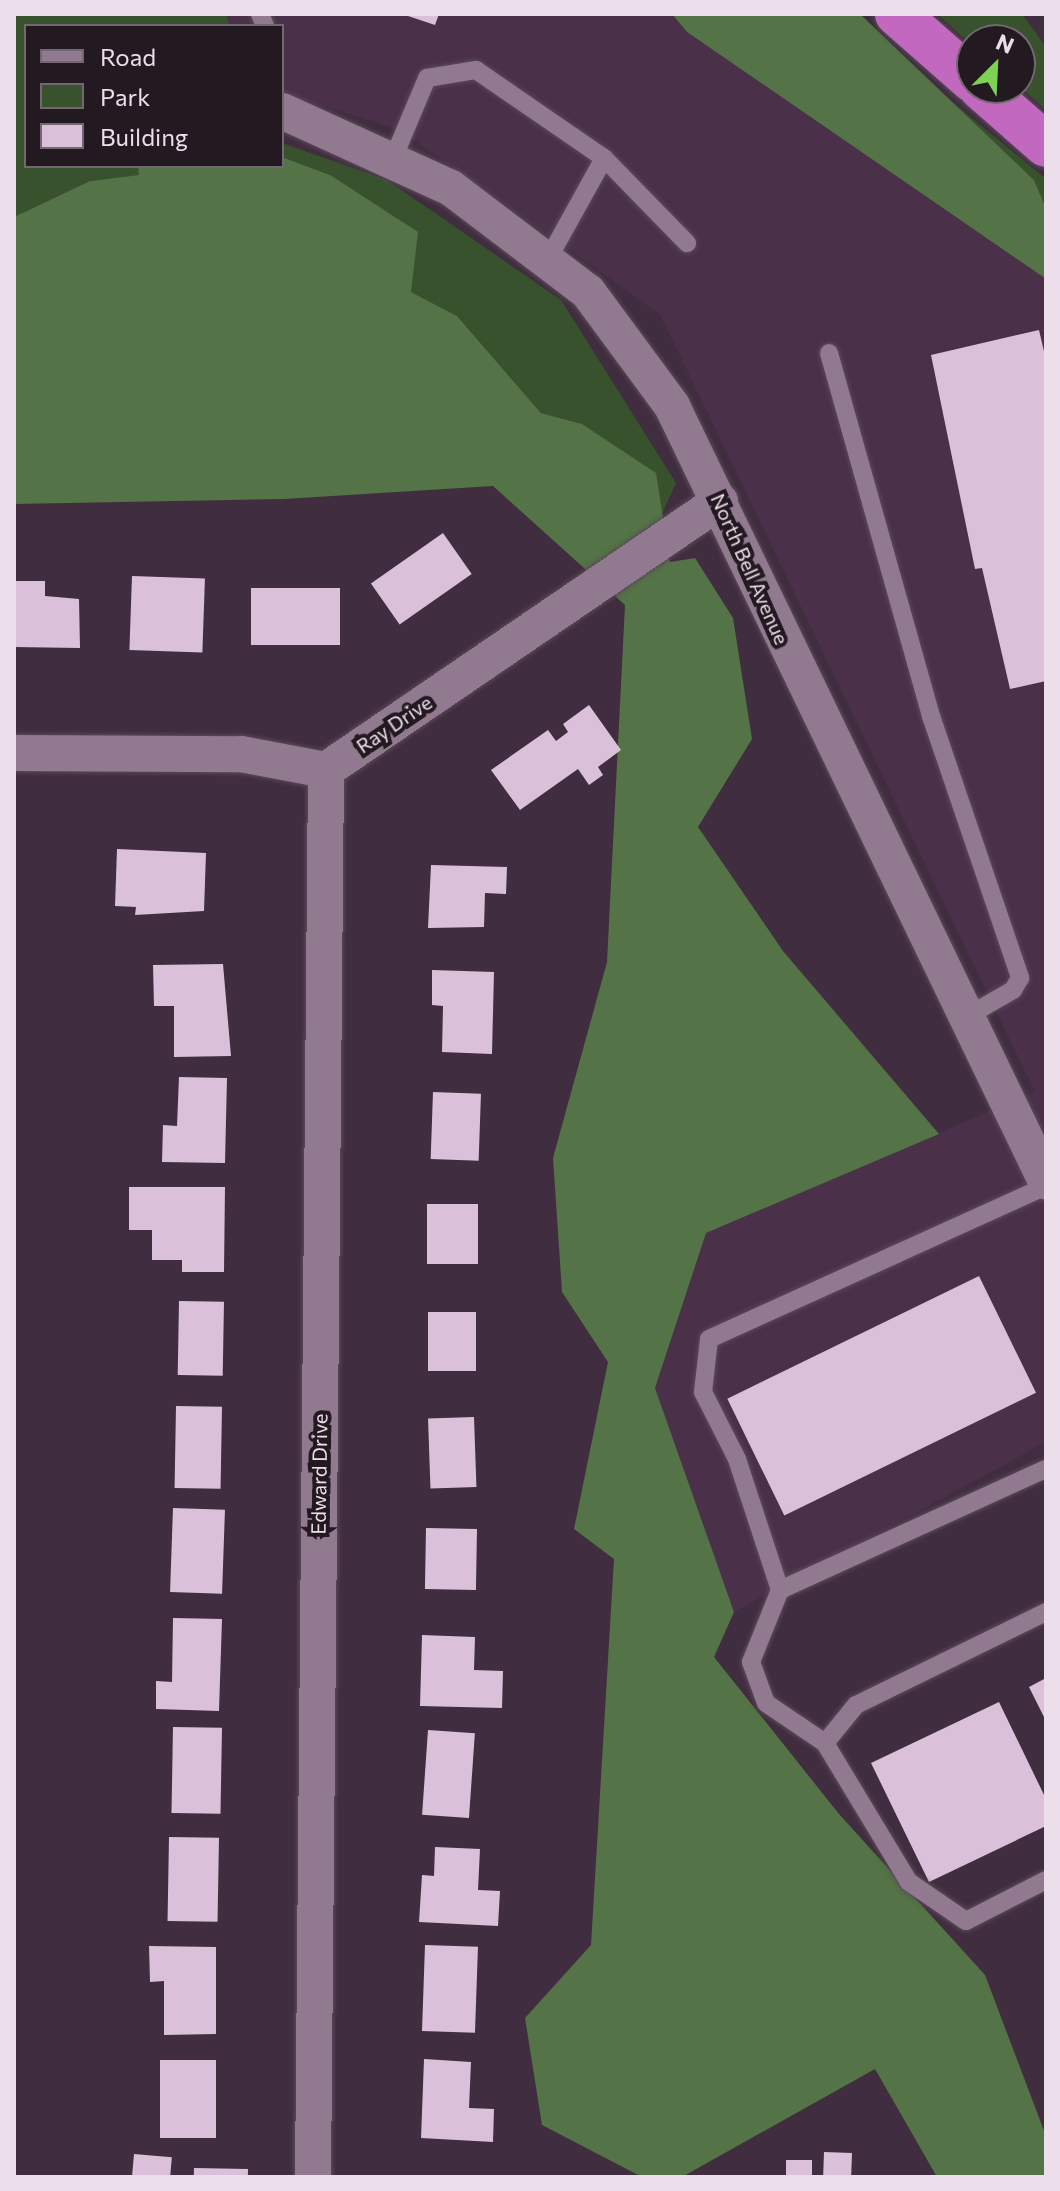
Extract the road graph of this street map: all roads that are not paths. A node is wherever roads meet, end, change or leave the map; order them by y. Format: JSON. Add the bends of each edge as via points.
{"nodes":[{"id":1,"x":897,"y":14,"type":"edge"},
{"id":2,"x":956,"y":66,"type":"edge"},
{"id":3,"x":999,"y":104,"type":"edge"},
{"id":4,"x":284,"y":112,"type":"edge"},
{"id":5,"x":1046,"y":145,"type":"edge"},
{"id":6,"x":604,"y":158,"type":"junction"},
{"id":7,"x":393,"y":159,"type":"junction"},
{"id":8,"x":687,"y":243,"type":"dead end"},
{"id":9,"x":547,"y":261,"type":"junction"},
{"id":10,"x":829,"y":353,"type":"dead end"},
{"id":11,"x":720,"y":501,"type":"junction"},
{"id":12,"x":14,"y":753,"type":"edge"},
{"id":13,"x":326,"y":770,"type":"junction"},
{"id":14,"x":966,"y":1017,"type":"junction"},
{"id":15,"x":1046,"y":1184,"type":"edge"},
{"id":16,"x":1046,"y":1469,"type":"edge"},
{"id":17,"x":780,"y":1590,"type":"junction"},
{"id":18,"x":1046,"y":1612,"type":"edge"},
{"id":19,"x":825,"y":1743,"type":"junction"},
{"id":20,"x":1046,"y":1880,"type":"edge"},
{"id":21,"x":313,"y":2177,"type":"edge"}],
"edges":[{"from":1,"to":2,"type":"highway"},
{"from":3,"to":5,"type":"highway"},
{"from":4,"to":7,"type":"street","name":"North Bell Avenue"},
{"from":6,"to":7,"type":"lane","via":[[476,70],[450,70],[427,78]]},
{"from":6,"to":8,"type":"lane"},
{"from":6,"to":9,"type":"lane"},
{"from":7,"to":9,"type":"street","name":"North Bell Avenue","via":[[451,188]]},
{"from":9,"to":11,"type":"street","name":"North Bell Avenue","via":[[588,292],[672,406]]},
{"from":10,"to":14,"type":"lane","via":[[931,716],[1020,978],[1013,990]]},
{"from":11,"to":13,"type":"street","name":"Ray Drive"},
{"from":11,"to":14,"type":"street","name":"North Bell Avenue","via":[[743,562]]},
{"from":12,"to":13,"type":"street","via":[[241,754]]},
{"from":13,"to":21,"type":"street","name":"Edward Drive"},
{"from":14,"to":15,"type":"street","name":"North Bell Avenue"},
{"from":15,"to":17,"type":"lane","via":[[709,1339],[703,1392],[737,1459]]},
{"from":16,"to":17,"type":"lane"},
{"from":17,"to":19,"type":"lane","via":[[751,1662],[766,1703]]},
{"from":18,"to":19,"type":"lane","via":[[856,1705]]},
{"from":19,"to":20,"type":"lane","via":[[909,1882],[966,1921]]}]}
